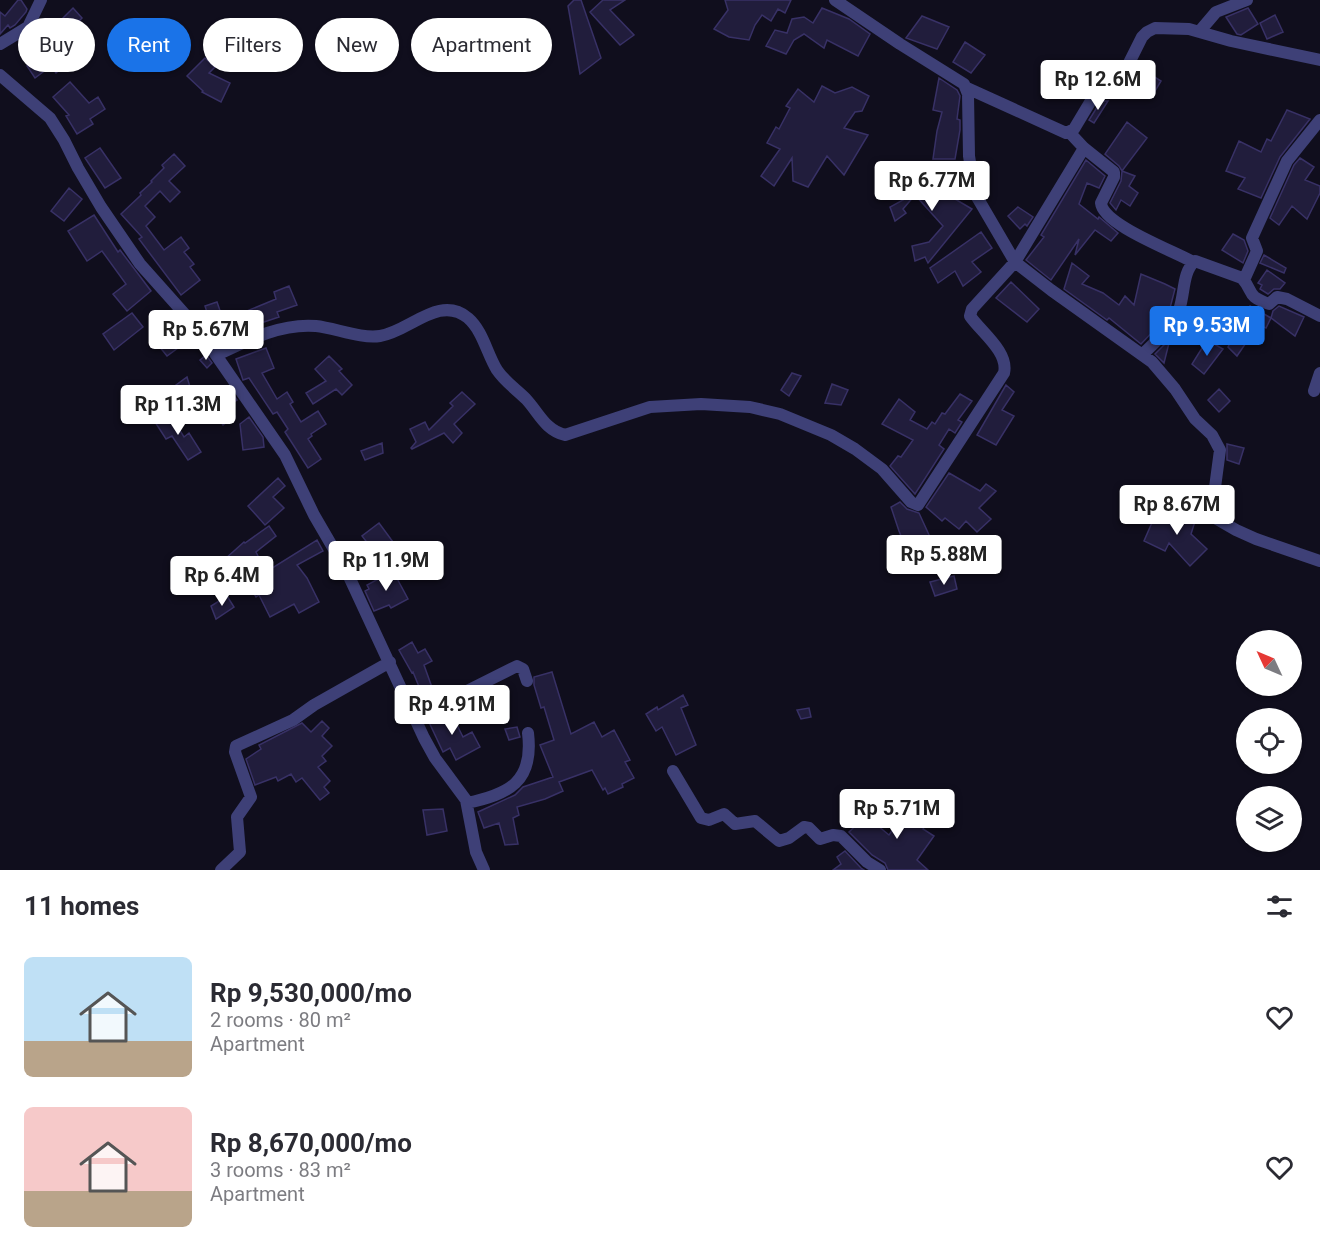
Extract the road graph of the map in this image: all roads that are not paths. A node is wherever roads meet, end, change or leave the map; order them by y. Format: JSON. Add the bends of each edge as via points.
{"nodes":[{"id":1,"x":42,"y":0,"type":"edge"},
{"id":2,"x":835,"y":0,"type":"edge"},
{"id":3,"x":1247,"y":0,"type":"edge"},
{"id":4,"x":1199,"y":32,"type":"junction"},
{"id":5,"x":0,"y":44,"type":"edge"},
{"id":6,"x":1320,"y":60,"type":"edge"},
{"id":7,"x":0,"y":75,"type":"edge"},
{"id":8,"x":967,"y":88,"type":"junction"},
{"id":9,"x":1320,"y":120,"type":"edge"},
{"id":10,"x":1070,"y":133,"type":"junction"},
{"id":11,"x":1084,"y":148,"type":"junction"},
{"id":12,"x":1015,"y":262,"type":"junction"},
{"id":13,"x":1193,"y":262,"type":"junction"},
{"id":14,"x":1244,"y":280,"type":"junction"},
{"id":15,"x":1320,"y":316,"type":"edge"},
{"id":16,"x":1143,"y":354,"type":"junction"},
{"id":17,"x":217,"y":355,"type":"junction"},
{"id":18,"x":1320,"y":374,"type":"edge"},
{"id":19,"x":1314,"y":391,"type":"dead end"},
{"id":20,"x":1320,"y":561,"type":"edge"},
{"id":21,"x":390,"y":662,"type":"junction"},
{"id":22,"x":527,"y":681,"type":"dead end"},
{"id":23,"x":415,"y":717,"type":"junction"},
{"id":24,"x":528,"y":734,"type":"dead end"},
{"id":25,"x":673,"y":771,"type":"dead end"},
{"id":26,"x":467,"y":803,"type":"junction"},
{"id":27,"x":221,"y":870,"type":"edge"},
{"id":28,"x":483,"y":870,"type":"edge"},
{"id":29,"x":879,"y":870,"type":"edge"}],
"edges":[{"from":1,"to":5,"type":"street","via":[[28,27]]},
{"from":2,"to":8,"type":"street","via":[[921,58],[960,79]]},
{"from":3,"to":4,"type":"street","via":[[1216,12]]},
{"from":4,"to":6,"type":"street"},
{"from":4,"to":10,"type":"street","via":[[1189,28],[1155,28],[1147,32],[1116,89],[1095,94]]},
{"from":7,"to":17,"type":"street","via":[[50,118],[101,207],[140,264]]},
{"from":8,"to":10,"type":"street"},
{"from":8,"to":12,"type":"street","via":[[974,187]]},
{"from":9,"to":14,"type":"street","via":[[1284,167],[1252,238],[1257,250]]},
{"from":10,"to":11,"type":"street"},
{"from":11,"to":12,"type":"street"},
{"from":11,"to":13,"type":"street","via":[[1115,175],[1101,203],[1102,209],[1130,232]]},
{"from":12,"to":16,"type":"street"},
{"from":12,"to":17,"type":"street","via":[[970,316],[1003,356],[1004,373],[923,501],[915,505],[882,470],[855,449],[780,414],[750,406],[650,408],[566,435],[556,433],[499,372],[477,328],[453,310],[438,310],[378,337],[317,326],[292,326]]},
{"from":13,"to":14,"type":"street"},
{"from":13,"to":16,"type":"street","via":[[1179,312]]},
{"from":14,"to":15,"type":"street","via":[[1256,299],[1269,304],[1281,297]]},
{"from":16,"to":20,"type":"street","via":[[1217,441],[1220,450],[1212,510],[1217,519]]},
{"from":17,"to":21,"type":"street","via":[[285,455]]},
{"from":18,"to":19,"type":"street"},
{"from":21,"to":23,"type":"street"},
{"from":21,"to":27,"type":"street","via":[[293,720],[237,746],[235,752],[251,797],[237,817],[240,852]]},
{"from":22,"to":23,"type":"street","via":[[523,669],[517,666]]},
{"from":23,"to":26,"type":"street","via":[[435,758]]},
{"from":24,"to":26,"type":"street","via":[[528,757],[519,781],[491,798]]},
{"from":25,"to":29,"type":"street","via":[[701,818],[713,819],[724,814],[735,824],[755,821],[779,841],[804,826],[820,839],[838,835]]},
{"from":26,"to":28,"type":"street"}]}
